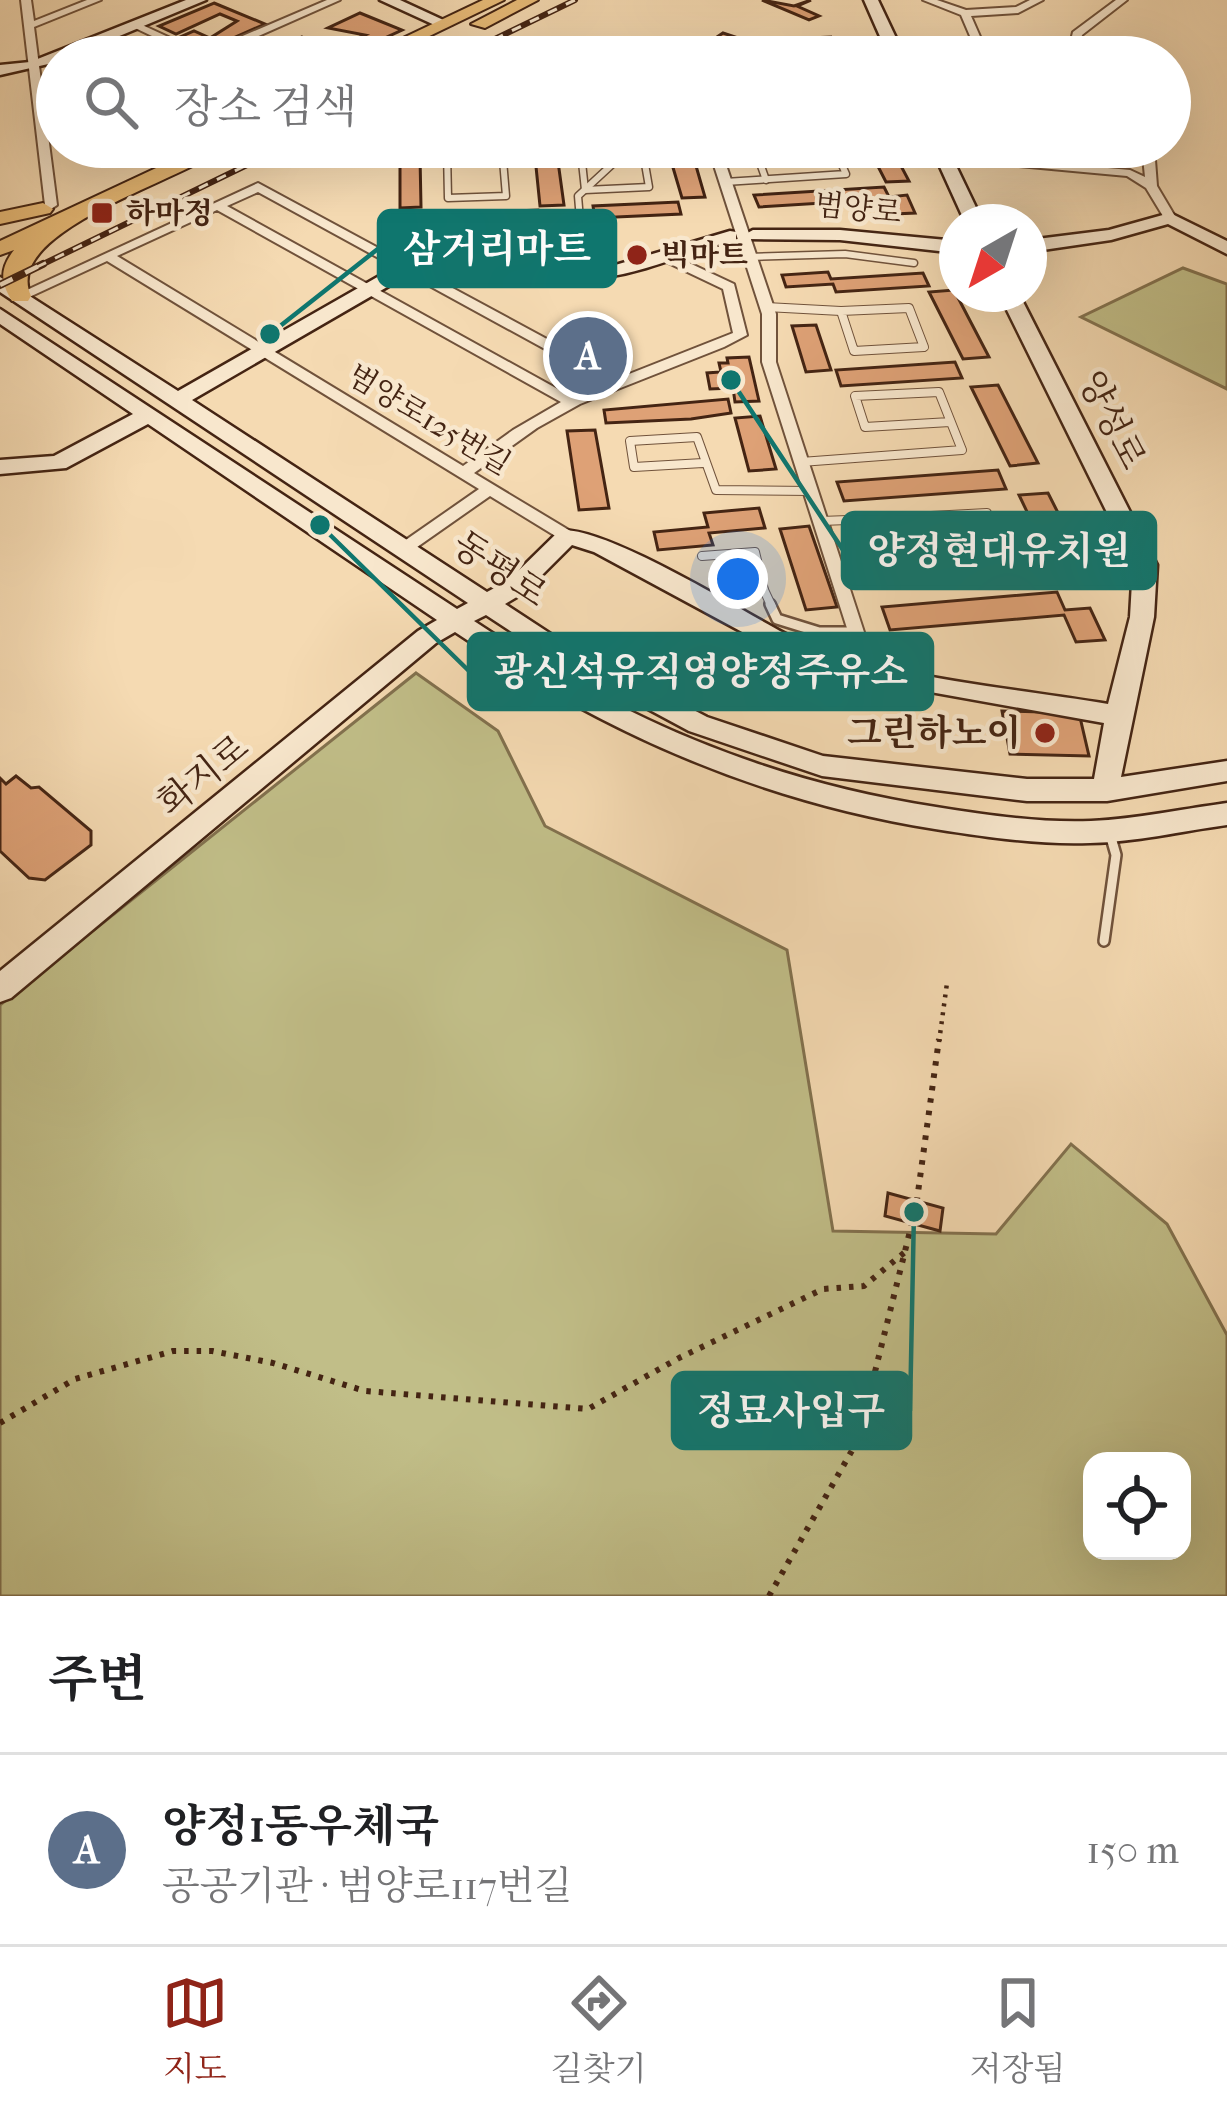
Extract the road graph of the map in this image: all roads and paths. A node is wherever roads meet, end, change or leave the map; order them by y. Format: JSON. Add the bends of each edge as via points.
{"nodes":[{"id":1,"x":26,"y":0,"type":"edge"},
{"id":2,"x":94,"y":0,"type":"edge"},
{"id":3,"x":200,"y":0,"type":"edge"},
{"id":4,"x":335,"y":0,"type":"edge"},
{"id":5,"x":387,"y":0,"type":"edge"},
{"id":6,"x":496,"y":0,"type":"edge"},
{"id":7,"x":530,"y":0,"type":"edge"},
{"id":8,"x":871,"y":0,"type":"edge"},
{"id":9,"x":928,"y":0,"type":"edge"},
{"id":10,"x":1038,"y":0,"type":"edge"},
{"id":11,"x":1122,"y":0,"type":"edge"},
{"id":12,"x":965,"y":13,"type":"junction"},
{"id":13,"x":444,"y":24,"type":"junction"},
{"id":14,"x":29,"y":26,"type":"junction"},
{"id":15,"x":136,"y":26,"type":"junction"},
{"id":16,"x":110,"y":36,"type":"edge"},
{"id":17,"x":158,"y":36,"type":"edge"},
{"id":18,"x":252,"y":36,"type":"edge"},
{"id":19,"x":418,"y":36,"type":"edge"},
{"id":20,"x":454,"y":36,"type":"edge"},
{"id":21,"x":887,"y":36,"type":"edge"},
{"id":22,"x":975,"y":36,"type":"edge"},
{"id":23,"x":1077,"y":36,"type":"edge"},
{"id":24,"x":36,"y":65,"type":"edge"},
{"id":25,"x":33,"y":66,"type":"junction"},
{"id":26,"x":0,"y":70,"type":"edge"},
{"id":27,"x":36,"y":92,"type":"edge"},
{"id":28,"x":44,"y":168,"type":"edge"},
{"id":29,"x":136,"y":168,"type":"edge"},
{"id":30,"x":163,"y":168,"type":"edge"},
{"id":31,"x":447,"y":168,"type":"edge"},
{"id":32,"x":504,"y":168,"type":"edge"},
{"id":33,"x":583,"y":168,"type":"edge"},
{"id":34,"x":608,"y":168,"type":"edge"},
{"id":35,"x":646,"y":168,"type":"edge"},
{"id":36,"x":721,"y":168,"type":"edge"},
{"id":37,"x":762,"y":168,"type":"edge"},
{"id":38,"x":843,"y":168,"type":"edge"},
{"id":39,"x":949,"y":168,"type":"edge"},
{"id":40,"x":1112,"y":168,"type":"edge"},
{"id":41,"x":1150,"y":168,"type":"edge"},
{"id":42,"x":766,"y":179,"type":"junction"},
{"id":43,"x":725,"y":182,"type":"junction"},
{"id":44,"x":1151,"y":186,"type":"junction"},
{"id":45,"x":585,"y":190,"type":"junction"},
{"id":46,"x":966,"y":204,"type":"edge"},
{"id":47,"x":219,"y":206,"type":"junction"},
{"id":48,"x":49,"y":213,"type":"junction"},
{"id":49,"x":0,"y":218,"type":"edge"},
{"id":50,"x":1170,"y":218,"type":"junction"},
{"id":51,"x":733,"y":227,"type":"junction"},
{"id":52,"x":0,"y":229,"type":"edge"},
{"id":53,"x":753,"y":235,"type":"dead end"},
{"id":54,"x":1047,"y":244,"type":"edge"},
{"id":55,"x":939,"y":245,"type":"edge"},
{"id":56,"x":1227,"y":248,"type":"edge"},
{"id":57,"x":0,"y":249,"type":"edge"},
{"id":58,"x":664,"y":256,"type":"junction"},
{"id":59,"x":749,"y":256,"type":"junction"},
{"id":60,"x":111,"y":258,"type":"junction"},
{"id":61,"x":914,"y":263,"type":"dead end"},
{"id":62,"x":408,"y":267,"type":"junction"},
{"id":63,"x":585,"y":277,"type":"junction"},
{"id":64,"x":10,"y":289,"type":"edge"},
{"id":65,"x":370,"y":289,"type":"junction"},
{"id":66,"x":766,"y":307,"type":"junction"},
{"id":67,"x":841,"y":311,"type":"junction"},
{"id":68,"x":1018,"y":312,"type":"edge"},
{"id":69,"x":0,"y":315,"type":"edge"},
{"id":70,"x":768,"y":334,"type":"junction"},
{"id":71,"x":740,"y":335,"type":"junction"},
{"id":72,"x":262,"y":351,"type":"junction"},
{"id":73,"x":618,"y":383,"type":"junction"},
{"id":74,"x":178,"y":398,"type":"junction"},
{"id":75,"x":573,"y":403,"type":"junction"},
{"id":76,"x":150,"y":414,"type":"junction"},
{"id":77,"x":950,"y":422,"type":"junction"},
{"id":78,"x":802,"y":462,"type":"junction"},
{"id":79,"x":703,"y":463,"type":"junction"},
{"id":80,"x":0,"y":467,"type":"edge"},
{"id":81,"x":465,"y":472,"type":"junction"},
{"id":82,"x":489,"y":489,"type":"junction"},
{"id":83,"x":811,"y":490,"type":"junction"},
{"id":84,"x":875,"y":519,"type":"junction"},
{"id":85,"x":820,"y":521,"type":"junction"},
{"id":86,"x":567,"y":536,"type":"junction"},
{"id":87,"x":998,"y":539,"type":"junction"},
{"id":88,"x":884,"y":547,"type":"junction"},
{"id":89,"x":405,"y":548,"type":"junction"},
{"id":90,"x":702,"y":556,"type":"dead end"},
{"id":91,"x":764,"y":590,"type":"junction"},
{"id":92,"x":740,"y":592,"type":"dead end"},
{"id":93,"x":488,"y":605,"type":"junction"},
{"id":94,"x":454,"y":621,"type":"junction"},
{"id":95,"x":856,"y":632,"type":"junction"},
{"id":96,"x":869,"y":672,"type":"junction"},
{"id":97,"x":1115,"y":715,"type":"junction"},
{"id":98,"x":1227,"y":771,"type":"edge"},
{"id":99,"x":1107,"y":790,"type":"junction"},
{"id":100,"x":1227,"y":814,"type":"edge"},
{"id":101,"x":1109,"y":831,"type":"junction"},
{"id":102,"x":1103,"y":941,"type":"dead end"},
{"id":103,"x":946,"y":983,"type":"dead end"},
{"id":104,"x":0,"y":989,"type":"edge"},
{"id":105,"x":904,"y":1252,"type":"junction"},
{"id":106,"x":0,"y":1424,"type":"edge"},
{"id":107,"x":769,"y":1596,"type":"edge"}],
"edges":[{"from":1,"to":14,"type":"street"},
{"from":2,"to":14,"type":"street"},
{"from":3,"to":15,"type":"street"},
{"from":4,"to":18,"type":"street"},
{"from":5,"to":13,"type":"street"},
{"from":6,"to":13,"type":"main road"},
{"from":7,"to":20,"type":"main road"},
{"from":8,"to":21,"type":"street"},
{"from":9,"to":12,"type":"street"},
{"from":10,"to":12,"type":"street","via":[[1018,10]]},
{"from":11,"to":23,"type":"street"},
{"from":12,"to":22,"type":"street"},
{"from":13,"to":19,"type":"main road"},
{"from":14,"to":25,"type":"street"},
{"from":15,"to":16,"type":"street"},
{"from":15,"to":17,"type":"street"},
{"from":24,"to":25,"type":"street"},
{"from":25,"to":26,"type":"street"},
{"from":25,"to":27,"type":"street"},
{"from":28,"to":48,"type":"street"},
{"from":29,"to":48,"type":"main road"},
{"from":30,"to":48,"type":"main road"},
{"from":31,"to":32,"type":"lane","via":[[448,198],[506,196]]},
{"from":33,"to":45,"type":"lane"},
{"from":34,"to":45,"type":"lane"},
{"from":35,"to":45,"type":"lane","via":[[650,188]]},
{"from":36,"to":43,"type":"street"},
{"from":37,"to":42,"type":"lane"},
{"from":38,"to":42,"type":"lane","via":[[846,175]]},
{"from":39,"to":46,"type":"street"},
{"from":40,"to":44,"type":"street"},
{"from":41,"to":44,"type":"street"},
{"from":42,"to":43,"type":"lane"},
{"from":43,"to":51,"type":"street"},
{"from":44,"to":50,"type":"street"},
{"from":45,"to":63,"type":"lane","via":[[578,196]]},
{"from":47,"to":60,"type":"street"},
{"from":47,"to":62,"type":"street","via":[[258,187]]},
{"from":47,"to":65,"type":"street"},
{"from":48,"to":49,"type":"main road"},
{"from":48,"to":52,"type":"main road"},
{"from":48,"to":57,"type":"main road"},
{"from":48,"to":64,"type":"main road","via":[[14,262]]},
{"from":50,"to":54,"type":"street"},
{"from":50,"to":56,"type":"street"},
{"from":51,"to":58,"type":"street"},
{"from":51,"to":59,"type":"street"},
{"from":53,"to":55,"type":"street","name":"범양로"},
{"from":58,"to":63,"type":"street"},
{"from":58,"to":71,"type":"street","via":[[729,287]]},
{"from":59,"to":61,"type":"lane","via":[[845,254]]},
{"from":59,"to":66,"type":"street"},
{"from":60,"to":64,"type":"street"},
{"from":60,"to":72,"type":"street","name":"범양로125번길"},
{"from":62,"to":63,"type":"street","via":[[430,255],[538,280]]},
{"from":62,"to":65,"type":"street"},
{"from":62,"to":73,"type":"street"},
{"from":64,"to":74,"type":"street","name":"동평로"},
{"from":65,"to":72,"type":"street"},
{"from":65,"to":75,"type":"street"},
{"from":66,"to":67,"type":"lane"},
{"from":66,"to":70,"type":"street"},
{"from":67,"to":67,"type":"lane","via":[[854,350],[924,347],[909,308]]},
{"from":68,"to":97,"type":"street","name":"양성로","via":[[1145,565],[1148,590]]},
{"from":69,"to":76,"type":"street","name":"동평로"},
{"from":70,"to":71,"type":"street"},
{"from":70,"to":78,"type":"street"},
{"from":71,"to":73,"type":"street"},
{"from":72,"to":74,"type":"street"},
{"from":72,"to":81,"type":"street","name":"범양로125번길"},
{"from":73,"to":75,"type":"street"},
{"from":74,"to":89,"type":"street","name":"동평로"},
{"from":75,"to":81,"type":"street"},
{"from":76,"to":80,"type":"street","via":[[58,463]]},
{"from":76,"to":94,"type":"street","name":"동평로"},
{"from":77,"to":77,"type":"lane","via":[[939,392],[855,396],[865,427]]},
{"from":77,"to":78,"type":"lane","via":[[962,449]]},
{"from":78,"to":83,"type":"street"},
{"from":79,"to":79,"type":"lane","via":[[698,437],[630,441],[634,467]]},
{"from":79,"to":83,"type":"lane","via":[[716,490]]},
{"from":81,"to":82,"type":"street","name":"범양로125번길"},
{"from":82,"to":86,"type":"street","name":"범양로125번길"},
{"from":82,"to":89,"type":"street"},
{"from":83,"to":85,"type":"street"},
{"from":84,"to":85,"type":"lane"},
{"from":84,"to":87,"type":"lane","via":[[987,513]]},
{"from":84,"to":88,"type":"lane"},
{"from":85,"to":95,"type":"street"},
{"from":86,"to":93,"type":"street","name":"화지로"},
{"from":86,"to":96,"type":"street","via":[[602,546],[803,654]]},
{"from":87,"to":88,"type":"lane"},
{"from":87,"to":88,"type":"lane","via":[[1008,567],[894,576]]},
{"from":89,"to":93,"type":"street","name":"동평로"},
{"from":90,"to":91,"type":"lane","via":[[755,552]]},
{"from":91,"to":92,"type":"lane"},
{"from":91,"to":95,"type":"lane","via":[[777,619],[819,632]]},
{"from":93,"to":94,"type":"street","name":"화지로"},
{"from":93,"to":99,"type":"street","name":"동평로","via":[[698,724],[822,766],[1027,790]]},
{"from":94,"to":101,"type":"street","name":"동평로","via":[[614,721],[781,787],[915,816]]},
{"from":94,"to":104,"type":"street","name":"화지로"},
{"from":95,"to":96,"type":"street"},
{"from":96,"to":97,"type":"street"},
{"from":97,"to":99,"type":"street","name":"양성로"},
{"from":98,"to":99,"type":"street","name":"동평로"},
{"from":100,"to":101,"type":"street","name":"동평로"},
{"from":101,"to":102,"type":"lane","via":[[1116,855]]},
{"from":103,"to":105,"type":"path"},
{"from":105,"to":106,"type":"path","via":[[864,1286],[823,1289],[588,1409],[364,1391],[273,1363],[172,1351],[75,1379]]},
{"from":105,"to":107,"type":"path","via":[[858,1440]]}]}
